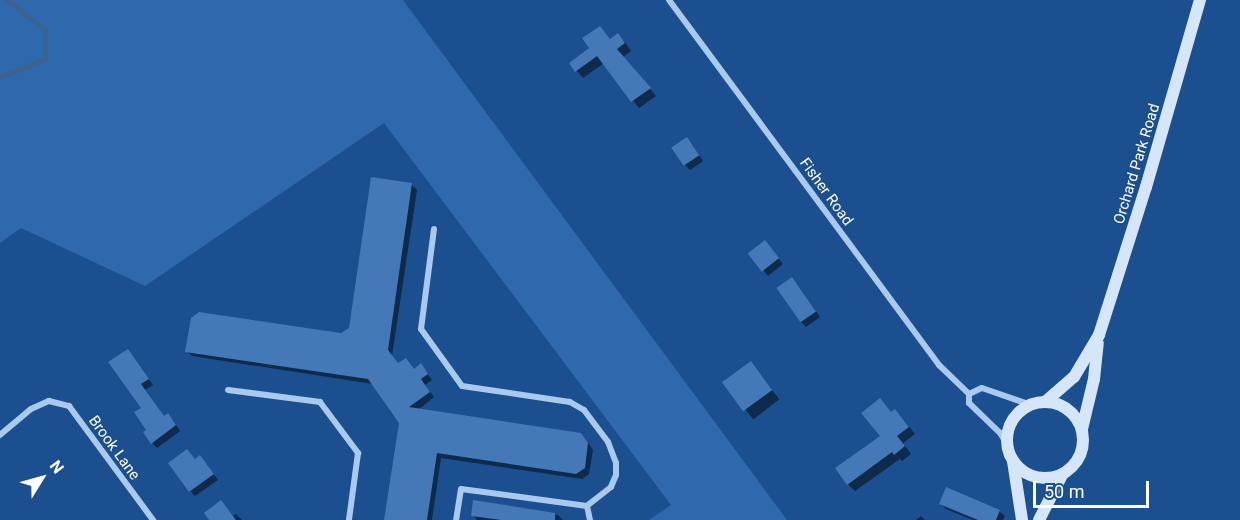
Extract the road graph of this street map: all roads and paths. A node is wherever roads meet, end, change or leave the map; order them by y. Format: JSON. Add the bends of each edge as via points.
{"nodes":[{"id":1,"x":669,"y":0,"type":"edge"},
{"id":2,"x":1200,"y":0,"type":"edge"},
{"id":3,"x":434,"y":229,"type":"dead end"},
{"id":4,"x":1099,"y":336,"type":"junction"},
{"id":5,"x":228,"y":390,"type":"dead end"},
{"id":6,"x":969,"y":394,"type":"junction"},
{"id":7,"x":1045,"y":402,"type":"junction"},
{"id":8,"x":1030,"y":405,"type":"junction"},
{"id":9,"x":1082,"y":430,"type":"junction"},
{"id":10,"x":0,"y":435,"type":"edge"},
{"id":11,"x":1008,"y":447,"type":"junction"},
{"id":12,"x":1012,"y":460,"type":"junction"},
{"id":13,"x":1062,"y":475,"type":"junction"},
{"id":14,"x":587,"y":506,"type":"junction"},
{"id":15,"x":153,"y":520,"type":"edge"},
{"id":16,"x":350,"y":520,"type":"edge"},
{"id":17,"x":456,"y":520,"type":"edge"},
{"id":18,"x":590,"y":520,"type":"edge"},
{"id":19,"x":1022,"y":520,"type":"edge"},
{"id":20,"x":1039,"y":520,"type":"edge"}],
"edges":[{"from":1,"to":6,"type":"street","name":"Fisher Road","via":[[939,365]]},
{"from":2,"to":4,"type":"main road","name":"Orchard Park Road"},
{"from":3,"to":14,"type":"street","via":[[421,329],[462,386],[570,402],[584,410],[608,442],[616,463],[611,487]]},
{"from":4,"to":7,"type":"main road","name":"Orchard Park Road","via":[[1074,377]]},
{"from":4,"to":9,"type":"main road","name":"Orchard Park Road"},
{"from":5,"to":16,"type":"street","via":[[320,402],[358,453]]},
{"from":6,"to":8,"type":"street","via":[[982,388]]},
{"from":6,"to":11,"type":"street","name":"Fisher Road","via":[[969,403]]},
{"from":7,"to":8,"type":"main road"},
{"from":7,"to":9,"type":"main road","via":[[1070,411]]},
{"from":8,"to":11,"type":"main road","via":[[1014,417],[1008,429]]},
{"from":9,"to":13,"type":"main road","via":[[1084,445],[1080,457]]},
{"from":10,"to":15,"type":"street","name":"Brook Lane","via":[[32,409],[49,401],[69,406]]},
{"from":11,"to":12,"type":"main road"},
{"from":12,"to":13,"type":"main road","via":[[1025,474],[1037,478]]},
{"from":12,"to":19,"type":"main road"},
{"from":13,"to":20,"type":"main road"},
{"from":14,"to":17,"type":"street","via":[[461,489]]},
{"from":14,"to":18,"type":"street"}]}
